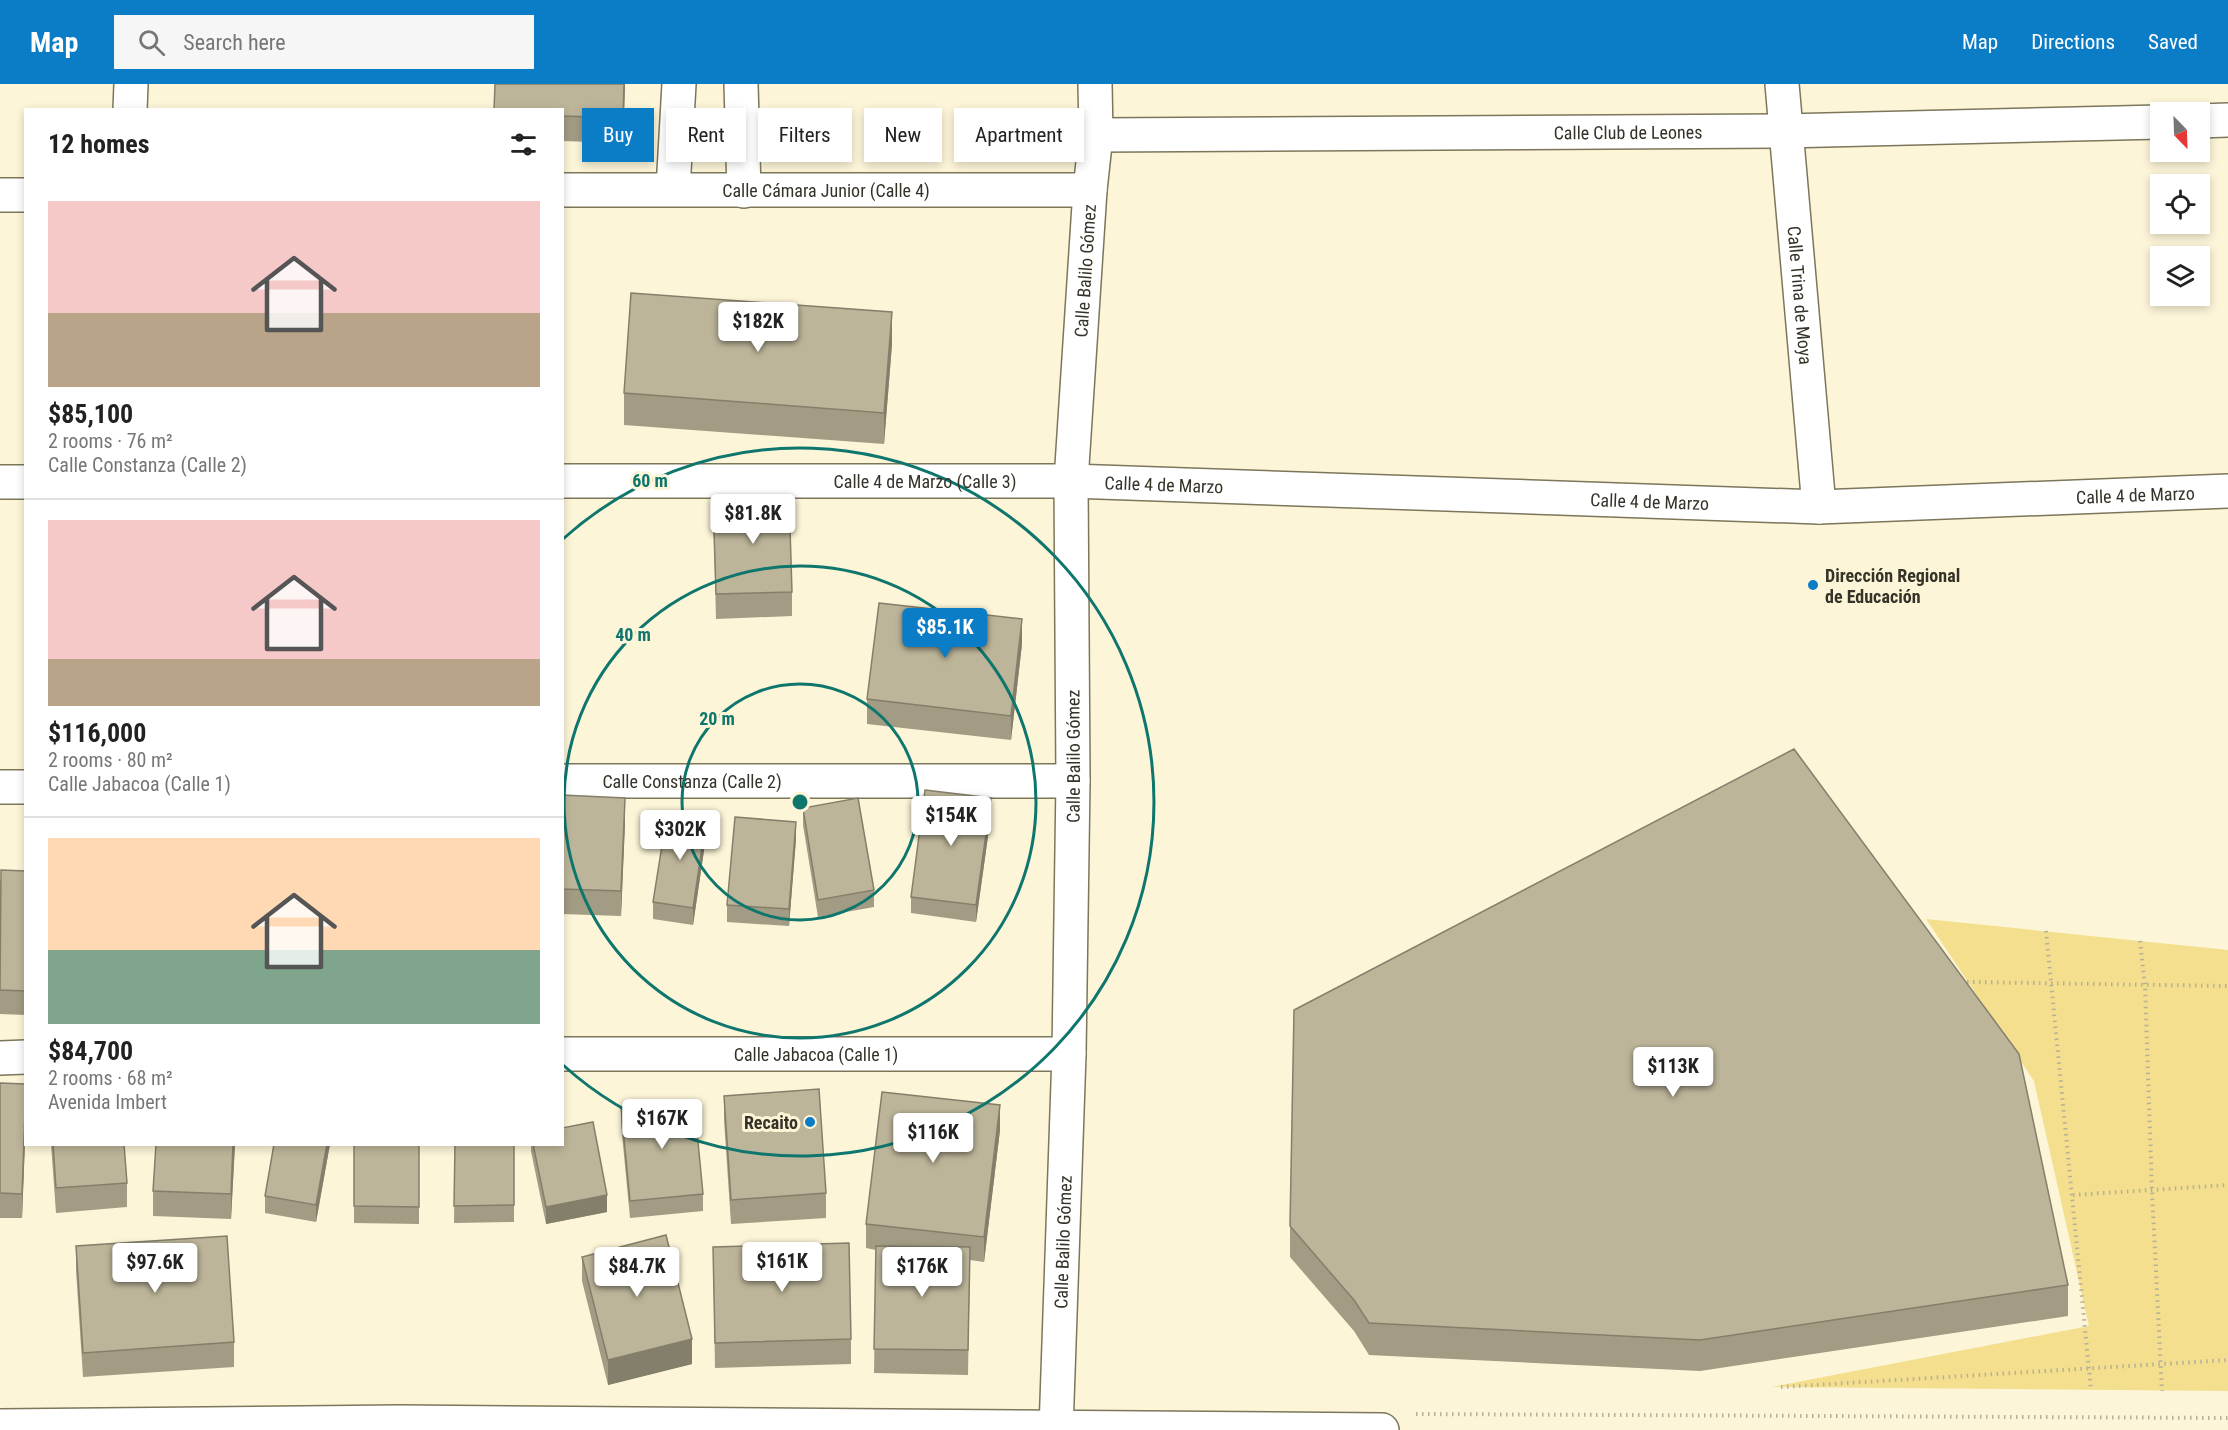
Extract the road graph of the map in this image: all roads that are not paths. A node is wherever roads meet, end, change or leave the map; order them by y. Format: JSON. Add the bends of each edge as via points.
{"nodes":[{"id":1,"x":131,"y":84,"type":"edge"},
{"id":2,"x":679,"y":84,"type":"edge"},
{"id":3,"x":741,"y":84,"type":"edge"},
{"id":4,"x":1095,"y":84,"type":"edge"},
{"id":5,"x":1782,"y":84,"type":"edge"},
{"id":6,"x":130,"y":108,"type":"edge"},
{"id":7,"x":2228,"y":120,"type":"edge"},
{"id":8,"x":2210,"y":121,"type":"edge"},
{"id":9,"x":2150,"y":122,"type":"edge"},
{"id":10,"x":1784,"y":131,"type":"junction"},
{"id":11,"x":1096,"y":135,"type":"junction"},
{"id":12,"x":673,"y":189,"type":"junction"},
{"id":13,"x":564,"y":190,"type":"edge"},
{"id":14,"x":1090,"y":190,"type":"junction"},
{"id":15,"x":744,"y":191,"type":"junction"},
{"id":16,"x":0,"y":195,"type":"edge"},
{"id":17,"x":24,"y":195,"type":"edge"},
{"id":18,"x":564,"y":481,"type":"edge"},
{"id":19,"x":1071,"y":481,"type":"junction"},
{"id":20,"x":0,"y":482,"type":"edge"},
{"id":21,"x":24,"y":482,"type":"edge"},
{"id":22,"x":2228,"y":491,"type":"edge"},
{"id":23,"x":1819,"y":507,"type":"junction"},
{"id":24,"x":564,"y":781,"type":"edge"},
{"id":25,"x":1073,"y":781,"type":"junction"},
{"id":26,"x":24,"y":787,"type":"edge"},
{"id":27,"x":0,"y":788,"type":"edge"},
{"id":28,"x":564,"y":1054,"type":"edge"},
{"id":29,"x":1069,"y":1054,"type":"junction"},
{"id":30,"x":24,"y":1057,"type":"edge"},
{"id":31,"x":0,"y":1058,"type":"edge"},
{"id":32,"x":0,"y":1426,"type":"edge"},
{"id":33,"x":400,"y":1426,"type":"edge"},
{"id":34,"x":1056,"y":1429,"type":"edge"},
{"id":35,"x":1382,"y":1430,"type":"edge"}],
"edges":[{"from":1,"to":6,"type":"street"},
{"from":2,"to":12,"type":"street"},
{"from":3,"to":15,"type":"street"},
{"from":4,"to":11,"type":"street","name":"Calle Balilo Gómez"},
{"from":5,"to":10,"type":"street","name":"Calle Trina de Moya"},
{"from":7,"to":8,"type":"street"},
{"from":9,"to":10,"type":"street","name":"Calle Club de Leones"},
{"from":10,"to":11,"type":"street","name":"Calle Club de Leones"},
{"from":10,"to":23,"type":"street","name":"Calle Trina de Moya"},
{"from":11,"to":14,"type":"street","name":"Calle Balilo Gómez"},
{"from":12,"to":13,"type":"street","name":"Calle Cámara Junior (Calle 4)"},
{"from":12,"to":15,"type":"street","name":"Calle Cámara Junior (Calle 4)"},
{"from":14,"to":15,"type":"street","name":"Calle Cámara Junior (Calle 4)"},
{"from":14,"to":19,"type":"street","name":"Calle Balilo Gómez"},
{"from":16,"to":17,"type":"street"},
{"from":18,"to":19,"type":"street","name":"Calle 4 de Marzo (Calle 3)"},
{"from":19,"to":23,"type":"street","name":"Calle 4 de Marzo"},
{"from":19,"to":25,"type":"street","name":"Calle Balilo Gómez"},
{"from":20,"to":21,"type":"street"},
{"from":22,"to":23,"type":"street","name":"Calle 4 de Marzo"},
{"from":24,"to":25,"type":"street","name":"Calle Constanza (Calle 2)"},
{"from":25,"to":29,"type":"street","name":"Calle Balilo Gómez"},
{"from":26,"to":27,"type":"street"},
{"from":28,"to":29,"type":"street","name":"Calle Jabacoa (Calle 1)"},
{"from":29,"to":34,"type":"street","name":"Calle Balilo Gómez"},
{"from":30,"to":31,"type":"street"},
{"from":32,"to":33,"type":"street"},
{"from":33,"to":34,"type":"street"},
{"from":34,"to":35,"type":"street"}]}
